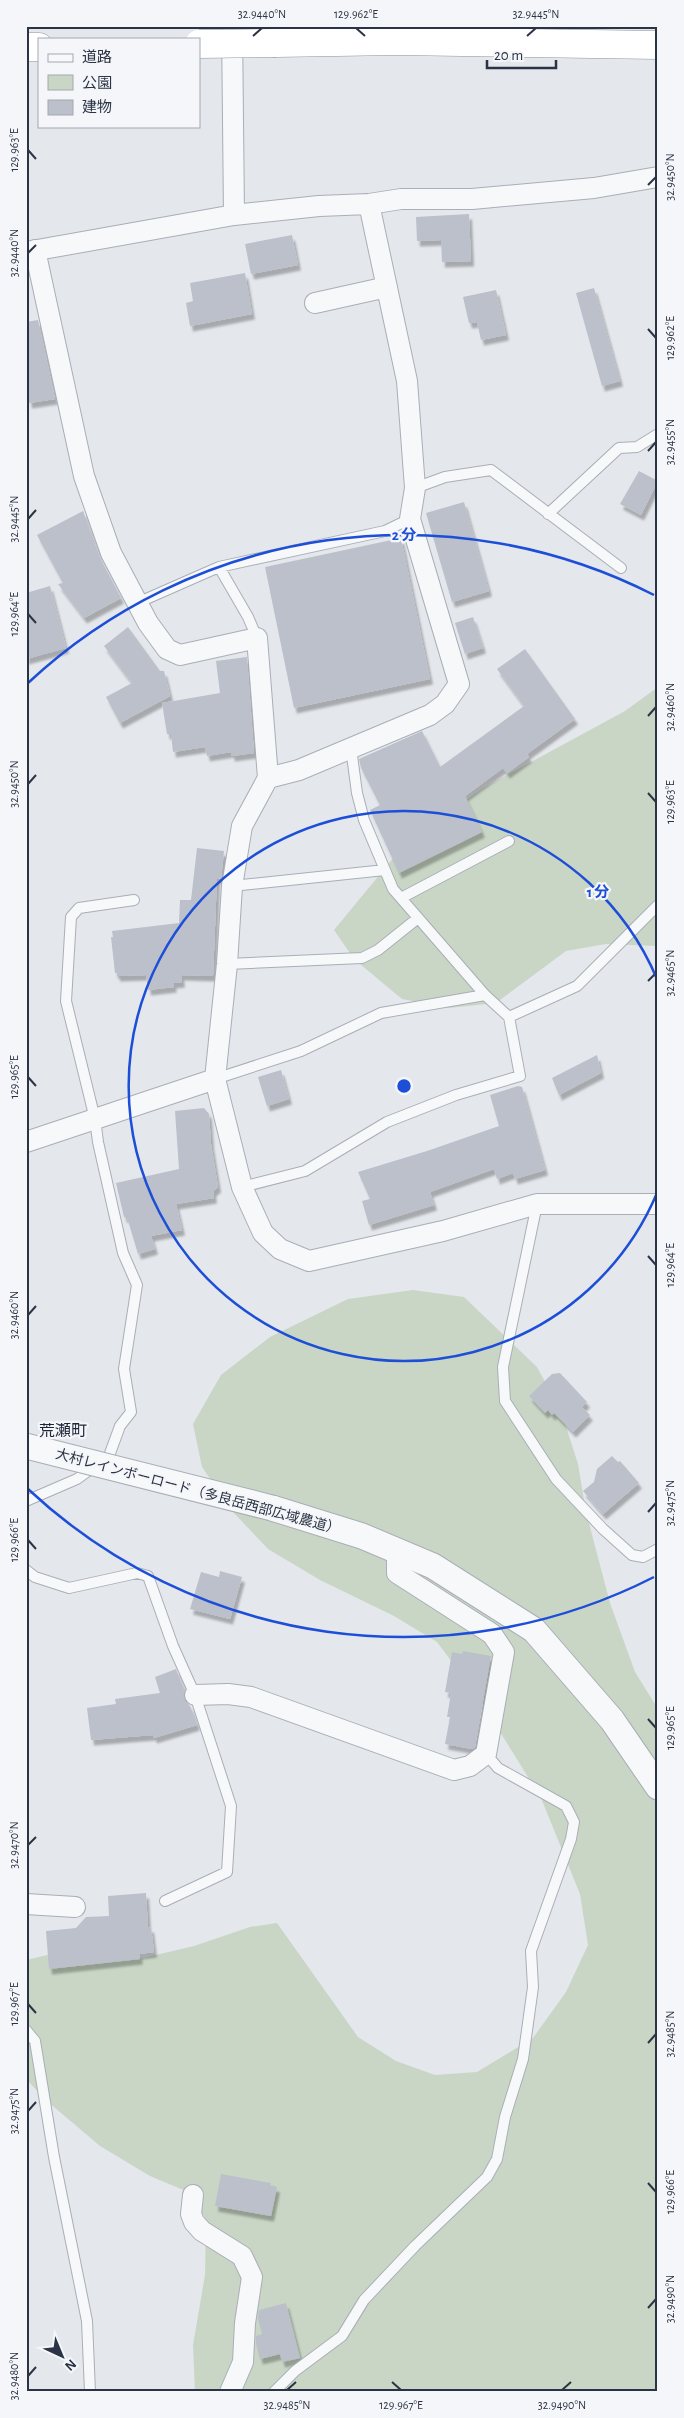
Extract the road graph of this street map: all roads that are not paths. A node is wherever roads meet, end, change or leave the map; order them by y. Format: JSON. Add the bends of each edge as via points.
{"nodes":[{"id":1,"x":232,"y":26,"type":"edge"},
{"id":2,"x":200,"y":44,"type":"edge"},
{"id":3,"x":658,"y":45,"type":"edge"},
{"id":4,"x":658,"y":177,"type":"edge"},
{"id":5,"x":369,"y":204,"type":"junction"},
{"id":6,"x":234,"y":215,"type":"junction"},
{"id":7,"x":31,"y":251,"type":"edge"},
{"id":8,"x":387,"y":286,"type":"junction"},
{"id":9,"x":315,"y":303,"type":"dead end"},
{"id":10,"x":658,"y":434,"type":"edge"},
{"id":11,"x":415,"y":488,"type":"junction"},
{"id":12,"x":548,"y":514,"type":"junction"},
{"id":13,"x":410,"y":519,"type":"junction"},
{"id":14,"x":219,"y":567,"type":"junction"},
{"id":15,"x":621,"y":568,"type":"dead end"},
{"id":16,"x":137,"y":603,"type":"junction"},
{"id":17,"x":257,"y":638,"type":"junction"},
{"id":18,"x":351,"y":748,"type":"junction"},
{"id":19,"x":268,"y":778,"type":"junction"},
{"id":20,"x":509,"y":840,"type":"dead end"},
{"id":21,"x":385,"y":870,"type":"junction"},
{"id":22,"x":232,"y":886,"type":"junction"},
{"id":23,"x":401,"y":898,"type":"junction"},
{"id":24,"x":134,"y":900,"type":"dead end"},
{"id":25,"x":658,"y":905,"type":"edge"},
{"id":26,"x":418,"y":918,"type":"junction"},
{"id":27,"x":228,"y":964,"type":"junction"},
{"id":28,"x":485,"y":995,"type":"junction"},
{"id":29,"x":509,"y":1017,"type":"junction"},
{"id":30,"x":215,"y":1079,"type":"junction"},
{"id":31,"x":95,"y":1119,"type":"junction"},
{"id":32,"x":26,"y":1142,"type":"edge"},
{"id":33,"x":242,"y":1187,"type":"junction"},
{"id":34,"x":537,"y":1204,"type":"junction"},
{"id":35,"x":658,"y":1204,"type":"edge"},
{"id":36,"x":26,"y":1446,"type":"edge"},
{"id":37,"x":26,"y":1501,"type":"edge"},
{"id":38,"x":658,"y":1549,"type":"edge"},
{"id":39,"x":397,"y":1550,"type":"junction"},
{"id":40,"x":26,"y":1570,"type":"edge"},
{"id":41,"x":195,"y":1695,"type":"junction"},
{"id":42,"x":486,"y":1754,"type":"junction"},
{"id":43,"x":658,"y":1787,"type":"edge"},
{"id":44,"x":165,"y":1901,"type":"dead end"},
{"id":45,"x":26,"y":1904,"type":"edge"},
{"id":46,"x":75,"y":1907,"type":"dead end"},
{"id":47,"x":26,"y":2030,"type":"edge"},
{"id":48,"x":193,"y":2195,"type":"dead end"},
{"id":49,"x":90,"y":2392,"type":"edge"},
{"id":50,"x":230,"y":2392,"type":"edge"},
{"id":51,"x":274,"y":2392,"type":"edge"}],
"edges":[{"from":1,"to":6,"type":"street"},
{"from":2,"to":3,"type":"highway","bridge":true,"via":[[397,41]]},
{"from":4,"to":5,"type":"street","via":[[585,189],[472,199],[402,198]]},
{"from":5,"to":6,"type":"street"},
{"from":5,"to":8,"type":"street"},
{"from":6,"to":7,"type":"street"},
{"from":7,"to":16,"type":"street","via":[[84,476],[111,552]]},
{"from":8,"to":9,"type":"street"},
{"from":8,"to":11,"type":"street","via":[[407,381]]},
{"from":10,"to":12,"type":"lane","via":[[637,447],[619,448]]},
{"from":11,"to":12,"type":"lane","via":[[445,477],[491,470]]},
{"from":11,"to":13,"type":"street"},
{"from":12,"to":15,"type":"lane"},
{"from":13,"to":14,"type":"lane","via":[[385,531]]},
{"from":13,"to":18,"type":"street","via":[[459,684],[445,704],[430,715]]},
{"from":14,"to":16,"type":"lane"},
{"from":14,"to":17,"type":"lane"},
{"from":16,"to":17,"type":"street","via":[[167,649],[180,655]]},
{"from":17,"to":19,"type":"street"},
{"from":18,"to":19,"type":"street","via":[[299,770]]},
{"from":18,"to":21,"type":"lane","via":[[364,820]]},
{"from":19,"to":22,"type":"street","via":[[242,826]]},
{"from":20,"to":23,"type":"lane"},
{"from":21,"to":22,"type":"lane"},
{"from":21,"to":23,"type":"lane"},
{"from":22,"to":27,"type":"street"},
{"from":23,"to":26,"type":"lane"},
{"from":24,"to":31,"type":"lane","via":[[79,908],[71,917],[66,1001]]},
{"from":25,"to":29,"type":"lane","via":[[577,986]]},
{"from":26,"to":27,"type":"lane","via":[[378,950],[362,958]]},
{"from":26,"to":28,"type":"lane"},
{"from":27,"to":30,"type":"street"},
{"from":28,"to":29,"type":"lane"},
{"from":28,"to":30,"type":"lane","via":[[381,1013],[301,1051]]},
{"from":29,"to":33,"type":"lane","via":[[520,1076],[456,1095],[387,1122],[305,1171]]},
{"from":30,"to":31,"type":"street"},
{"from":30,"to":33,"type":"street"},
{"from":31,"to":32,"type":"street"},
{"from":31,"to":37,"type":"lane","via":[[123,1253],[137,1285],[124,1369],[131,1412],[120,1426],[109,1456],[77,1479]]},
{"from":33,"to":34,"type":"street","via":[[264,1233],[280,1249],[309,1260],[443,1230]]},
{"from":34,"to":35,"type":"street"},
{"from":34,"to":38,"type":"lane","via":[[503,1367],[505,1401],[556,1479],[602,1529],[632,1555],[643,1557]]},
{"from":36,"to":39,"type":"street","name":"大村レインボーロード（多良岳西部広域農道）","bridge":true,"via":[[272,1508]]},
{"from":39,"to":42,"type":"street","via":[[397,1573],[492,1634],[504,1652]]},
{"from":39,"to":43,"type":"street","name":"大村レインボーロード（多良岳西部広域農道）","via":[[433,1566],[534,1630],[612,1720]]},
{"from":40,"to":41,"type":"lane","via":[[35,1577],[69,1588],[137,1573],[148,1576]]},
{"from":41,"to":42,"type":"street","via":[[251,1697],[454,1770],[470,1766]]},
{"from":41,"to":44,"type":"lane","via":[[231,1806],[227,1872]]},
{"from":42,"to":51,"type":"lane","via":[[498,1768],[566,1806],[574,1822],[571,1839],[531,1951],[533,1986],[523,2060],[505,2117],[497,2159],[487,2177],[364,2300],[342,2336]]},
{"from":45,"to":46,"type":"street"},
{"from":47,"to":49,"type":"lane","via":[[35,2041],[54,2157],[87,2321]]},
{"from":48,"to":50,"type":"street","via":[[191,2214],[194,2222],[242,2256],[252,2277],[243,2362]]}]}
